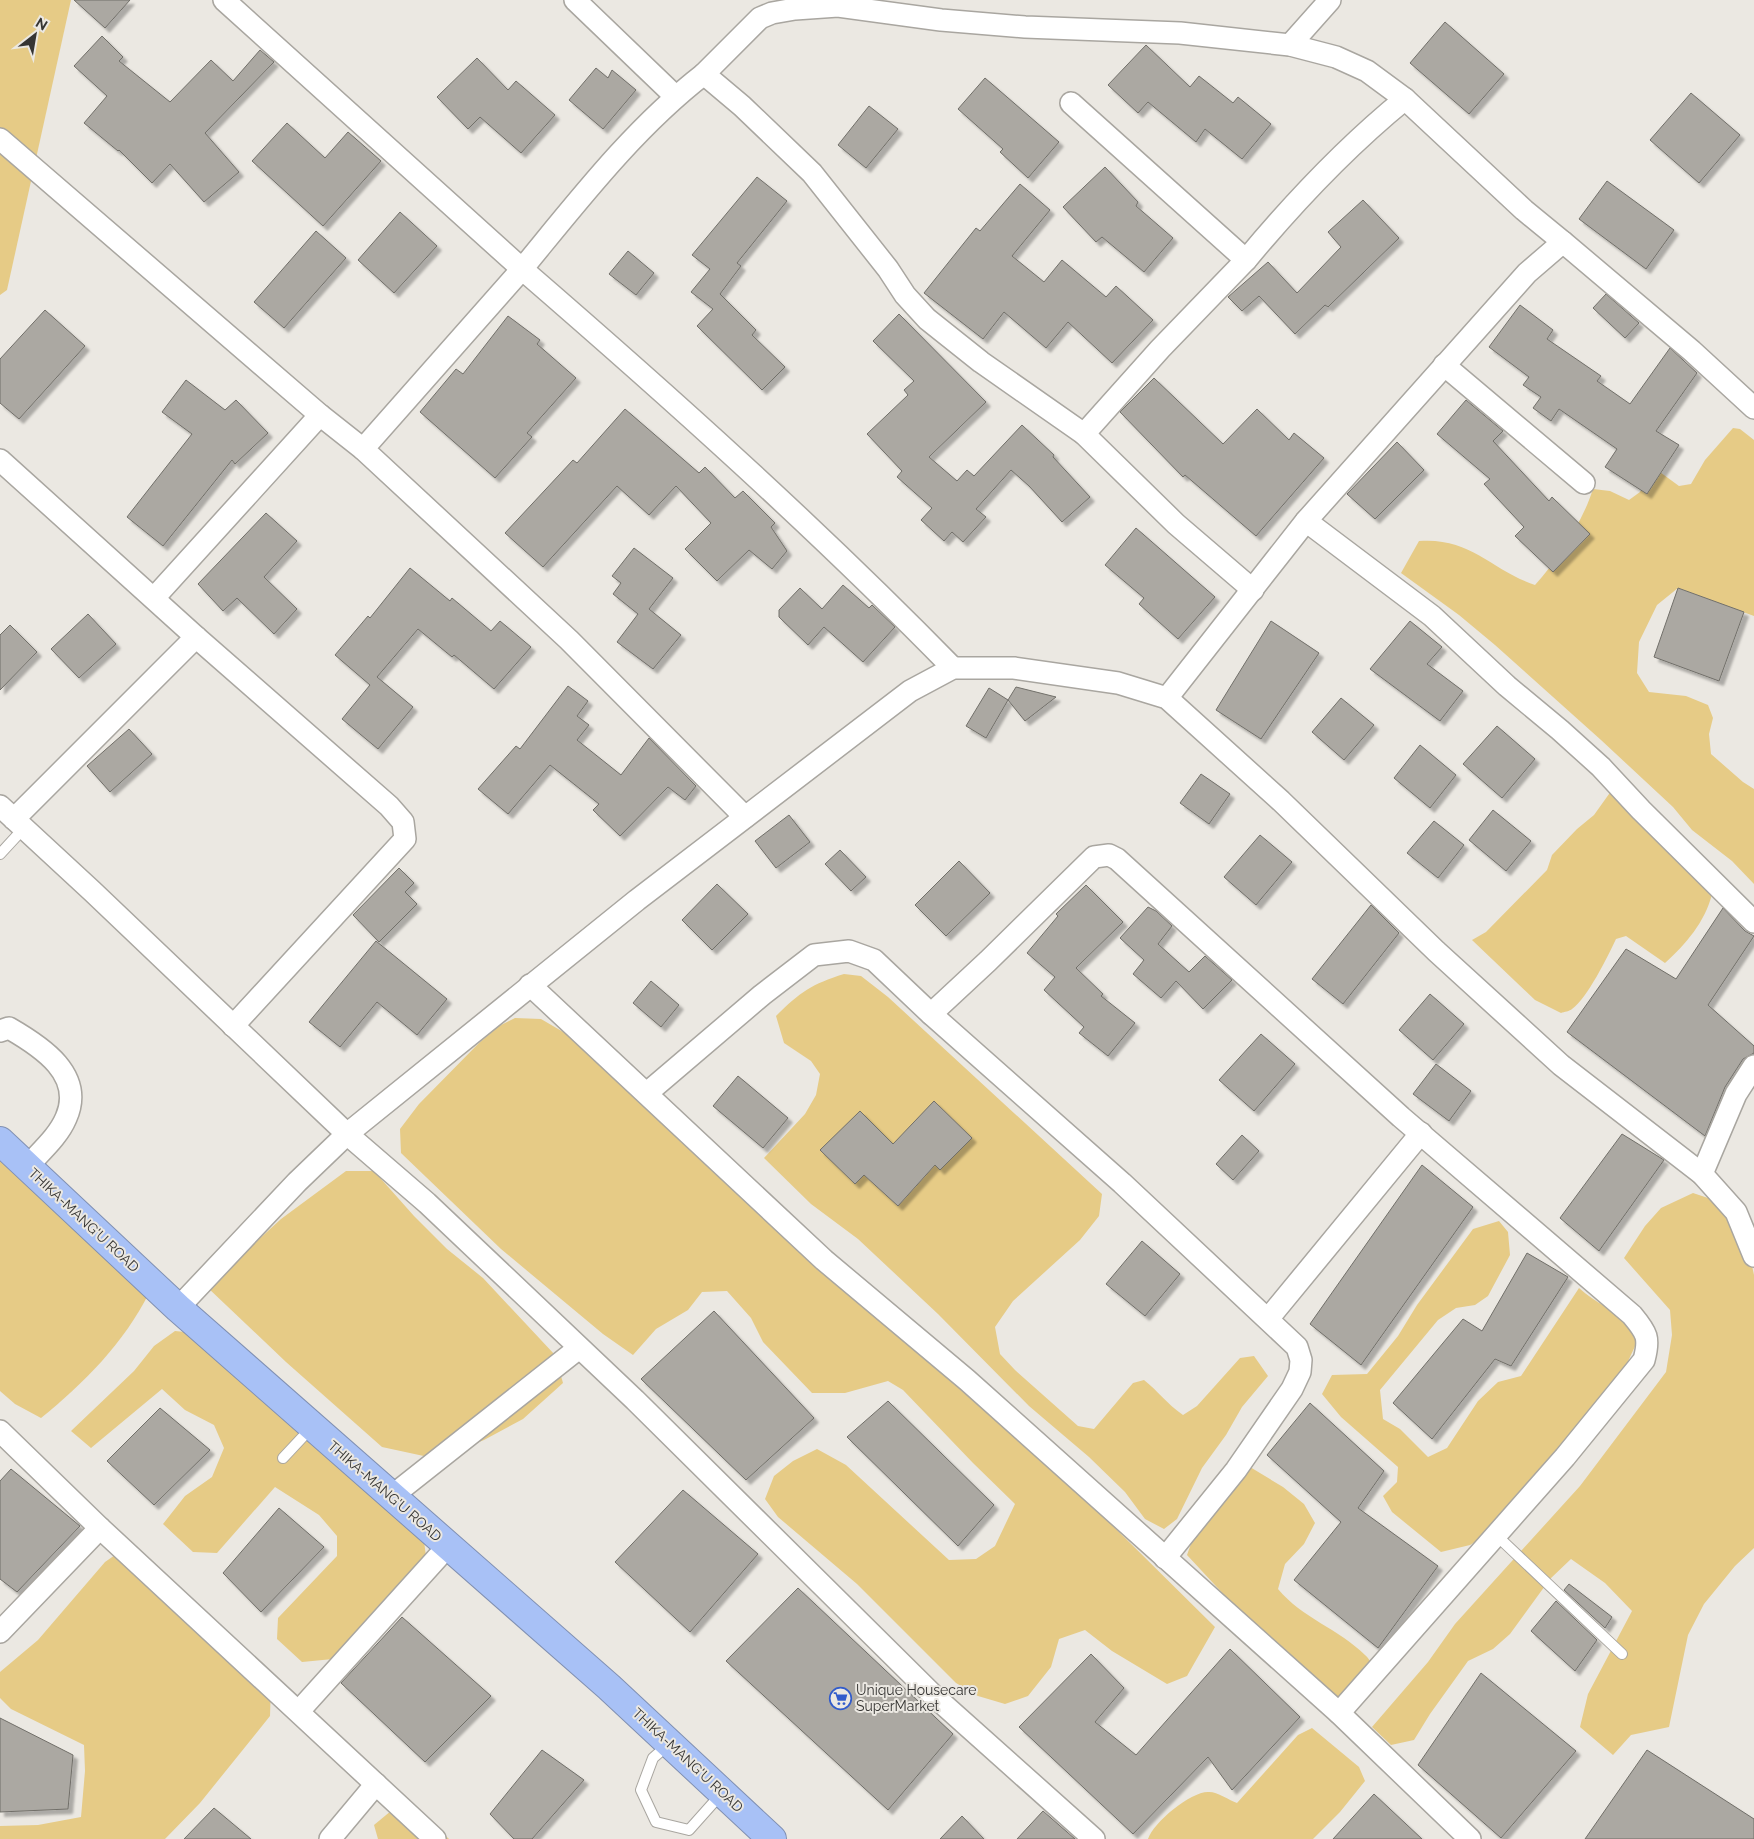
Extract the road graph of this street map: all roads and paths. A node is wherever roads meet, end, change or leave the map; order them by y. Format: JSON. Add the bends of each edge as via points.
{"nodes":[{"id":1,"x":224,"y":0,"type":"edge"},
{"id":2,"x":575,"y":0,"type":"edge"},
{"id":3,"x":1330,"y":0,"type":"edge"},
{"id":4,"x":941,"y":10,"type":"edge"},
{"id":5,"x":1290,"y":45,"type":"junction"},
{"id":6,"x":704,"y":74,"type":"junction"},
{"id":7,"x":676,"y":96,"type":"junction"},
{"id":8,"x":1406,"y":99,"type":"junction"},
{"id":9,"x":1071,"y":103,"type":"dead end"},
{"id":10,"x":0,"y":139,"type":"edge"},
{"id":11,"x":1563,"y":242,"type":"junction"},
{"id":12,"x":1246,"y":260,"type":"junction"},
{"id":13,"x":522,"y":269,"type":"junction"},
{"id":14,"x":1444,"y":365,"type":"junction"},
{"id":15,"x":1754,"y":408,"type":"edge"},
{"id":16,"x":320,"y":415,"type":"junction"},
{"id":17,"x":1084,"y":434,"type":"junction"},
{"id":18,"x":363,"y":449,"type":"junction"},
{"id":19,"x":0,"y":460,"type":"edge"},
{"id":20,"x":1584,"y":483,"type":"dead end"},
{"id":21,"x":1306,"y":521,"type":"junction"},
{"id":22,"x":1253,"y":590,"type":"junction"},
{"id":23,"x":154,"y":598,"type":"junction"},
{"id":24,"x":196,"y":637,"type":"junction"},
{"id":25,"x":953,"y":668,"type":"junction"},
{"id":26,"x":1167,"y":698,"type":"junction"},
{"id":27,"x":745,"y":817,"type":"junction"},
{"id":28,"x":13,"y":818,"type":"edge"},
{"id":29,"x":0,"y":854,"type":"edge"},
{"id":30,"x":1754,"y":922,"type":"edge"},
{"id":31,"x":530,"y":985,"type":"junction"},
{"id":32,"x":931,"y":1014,"type":"junction"},
{"id":33,"x":233,"y":1026,"type":"junction"},
{"id":34,"x":0,"y":1032,"type":"edge"},
{"id":35,"x":1754,"y":1066,"type":"edge"},
{"id":36,"x":647,"y":1093,"type":"junction"},
{"id":37,"x":347,"y":1134,"type":"junction"},
{"id":38,"x":1421,"y":1134,"type":"junction"},
{"id":39,"x":0,"y":1141,"type":"edge"},
{"id":40,"x":27,"y":1167,"type":"junction"},
{"id":41,"x":1702,"y":1174,"type":"junction"},
{"id":42,"x":1754,"y":1256,"type":"edge"},
{"id":43,"x":178,"y":1308,"type":"junction"},
{"id":44,"x":1268,"y":1319,"type":"junction"},
{"id":45,"x":579,"y":1348,"type":"junction"},
{"id":46,"x":312,"y":1426,"type":"junction"},
{"id":47,"x":0,"y":1431,"type":"edge"},
{"id":48,"x":283,"y":1458,"type":"dead end"},
{"id":49,"x":392,"y":1496,"type":"junction"},
{"id":50,"x":100,"y":1528,"type":"junction"},
{"id":51,"x":1495,"y":1534,"type":"junction"},
{"id":52,"x":448,"y":1546,"type":"junction"},
{"id":53,"x":1166,"y":1558,"type":"junction"},
{"id":54,"x":0,"y":1632,"type":"edge"},
{"id":55,"x":1622,"y":1654,"type":"dead end"},
{"id":56,"x":299,"y":1711,"type":"junction"},
{"id":57,"x":1339,"y":1713,"type":"junction"},
{"id":58,"x":670,"y":1743,"type":"junction"},
{"id":59,"x":376,"y":1784,"type":"junction"},
{"id":60,"x":722,"y":1792,"type":"junction"},
{"id":61,"x":330,"y":1839,"type":"edge"},
{"id":62,"x":435,"y":1839,"type":"edge"},
{"id":63,"x":772,"y":1839,"type":"edge"},
{"id":64,"x":1094,"y":1839,"type":"edge"},
{"id":65,"x":1470,"y":1839,"type":"edge"}],
"edges":[{"from":1,"to":13,"type":"street"},
{"from":2,"to":7,"type":"street"},
{"from":3,"to":5,"type":"street"},
{"from":4,"to":5,"type":"street","via":[[1025,27],[1180,33]]},
{"from":4,"to":6,"type":"street","via":[[838,6],[772,13],[749,27]]},
{"from":5,"to":8,"type":"street","via":[[1336,57],[1367,71]]},
{"from":6,"to":7,"type":"street"},
{"from":6,"to":17,"type":"street","via":[[812,174],[927,319],[981,362]]},
{"from":7,"to":13,"type":"street","via":[[612,162]]},
{"from":8,"to":11,"type":"street","via":[[1524,210]]},
{"from":8,"to":12,"type":"street","via":[[1313,181]]},
{"from":9,"to":12,"type":"street"},
{"from":10,"to":16,"type":"street"},
{"from":11,"to":14,"type":"street","via":[[1527,273]]},
{"from":11,"to":15,"type":"street"},
{"from":12,"to":17,"type":"street","via":[[1160,348]]},
{"from":13,"to":18,"type":"street"},
{"from":13,"to":25,"type":"street","via":[[739,461],[888,601]]},
{"from":14,"to":20,"type":"street"},
{"from":14,"to":21,"type":"street"},
{"from":16,"to":18,"type":"street"},
{"from":16,"to":23,"type":"street"},
{"from":17,"to":22,"type":"street","via":[[1176,524]]},
{"from":18,"to":27,"type":"street","via":[[569,640]]},
{"from":19,"to":23,"type":"street"},
{"from":21,"to":22,"type":"street"},
{"from":21,"to":30,"type":"street","via":[[1432,616],[1560,730],[1601,767]]},
{"from":22,"to":26,"type":"street"},
{"from":23,"to":24,"type":"street"},
{"from":24,"to":28,"type":"street"},
{"from":24,"to":33,"type":"street","via":[[390,806],[406,831],[405,839]]},
{"from":25,"to":26,"type":"street","via":[[1014,668],[1118,683]]},
{"from":25,"to":27,"type":"street","via":[[910,691]]},
{"from":26,"to":41,"type":"street","via":[[1561,1065]]},
{"from":27,"to":31,"type":"street"},
{"from":28,"to":29,"type":"lane"},
{"from":28,"to":33,"type":"street"},
{"from":31,"to":36,"type":"street"},
{"from":31,"to":37,"type":"street"},
{"from":32,"to":36,"type":"street","via":[[874,960],[849,951],[814,955]]},
{"from":32,"to":38,"type":"street","via":[[1094,857],[1110,855]]},
{"from":32,"to":44,"type":"street","via":[[1122,1183]]},
{"from":33,"to":37,"type":"street"},
{"from":34,"to":40,"type":"street","via":[[9,1028],[32,1041],[64,1071],[72,1096],[66,1119]]},
{"from":35,"to":41,"type":"street","via":[[1736,1094]]},
{"from":36,"to":53,"type":"street","via":[[824,1260],[967,1380]]},
{"from":37,"to":43,"type":"street"},
{"from":37,"to":45,"type":"street","via":[[427,1203]]},
{"from":38,"to":44,"type":"street"},
{"from":38,"to":51,"type":"street","via":[[1632,1315],[1645,1330],[1648,1344],[1644,1360],[1565,1457]]},
{"from":39,"to":40,"type":"highway","name":"THIKA-MANG'U ROAD"},
{"from":40,"to":43,"type":"highway","name":"THIKA-MANG'U ROAD"},
{"from":41,"to":42,"type":"street","via":[[1736,1212]]},
{"from":43,"to":46,"type":"highway","name":"THIKA-MANG'U ROAD"},
{"from":44,"to":53,"type":"street","via":[[1297,1347],[1300,1372],[1246,1456]]},
{"from":45,"to":49,"type":"street"},
{"from":45,"to":64,"type":"street","via":[[934,1696]]},
{"from":46,"to":48,"type":"lane"},
{"from":46,"to":49,"type":"highway","name":"THIKA-MANG'U ROAD"},
{"from":47,"to":50,"type":"street"},
{"from":49,"to":52,"type":"highway","name":"THIKA-MANG'U ROAD"},
{"from":50,"to":54,"type":"street"},
{"from":50,"to":56,"type":"street"},
{"from":51,"to":55,"type":"lane"},
{"from":51,"to":57,"type":"street"},
{"from":52,"to":56,"type":"street"},
{"from":52,"to":58,"type":"highway","name":"THIKA-MANG'U ROAD"},
{"from":53,"to":57,"type":"street"},
{"from":56,"to":59,"type":"street"},
{"from":57,"to":65,"type":"street"},
{"from":58,"to":60,"type":"highway","name":"THIKA-MANG'U ROAD"},
{"from":58,"to":60,"type":"lane","via":[[653,1758],[641,1790],[656,1822],[689,1830]]},
{"from":59,"to":61,"type":"street"},
{"from":59,"to":62,"type":"street"},
{"from":60,"to":63,"type":"highway","name":"THIKA-MANG'U ROAD"}]}
